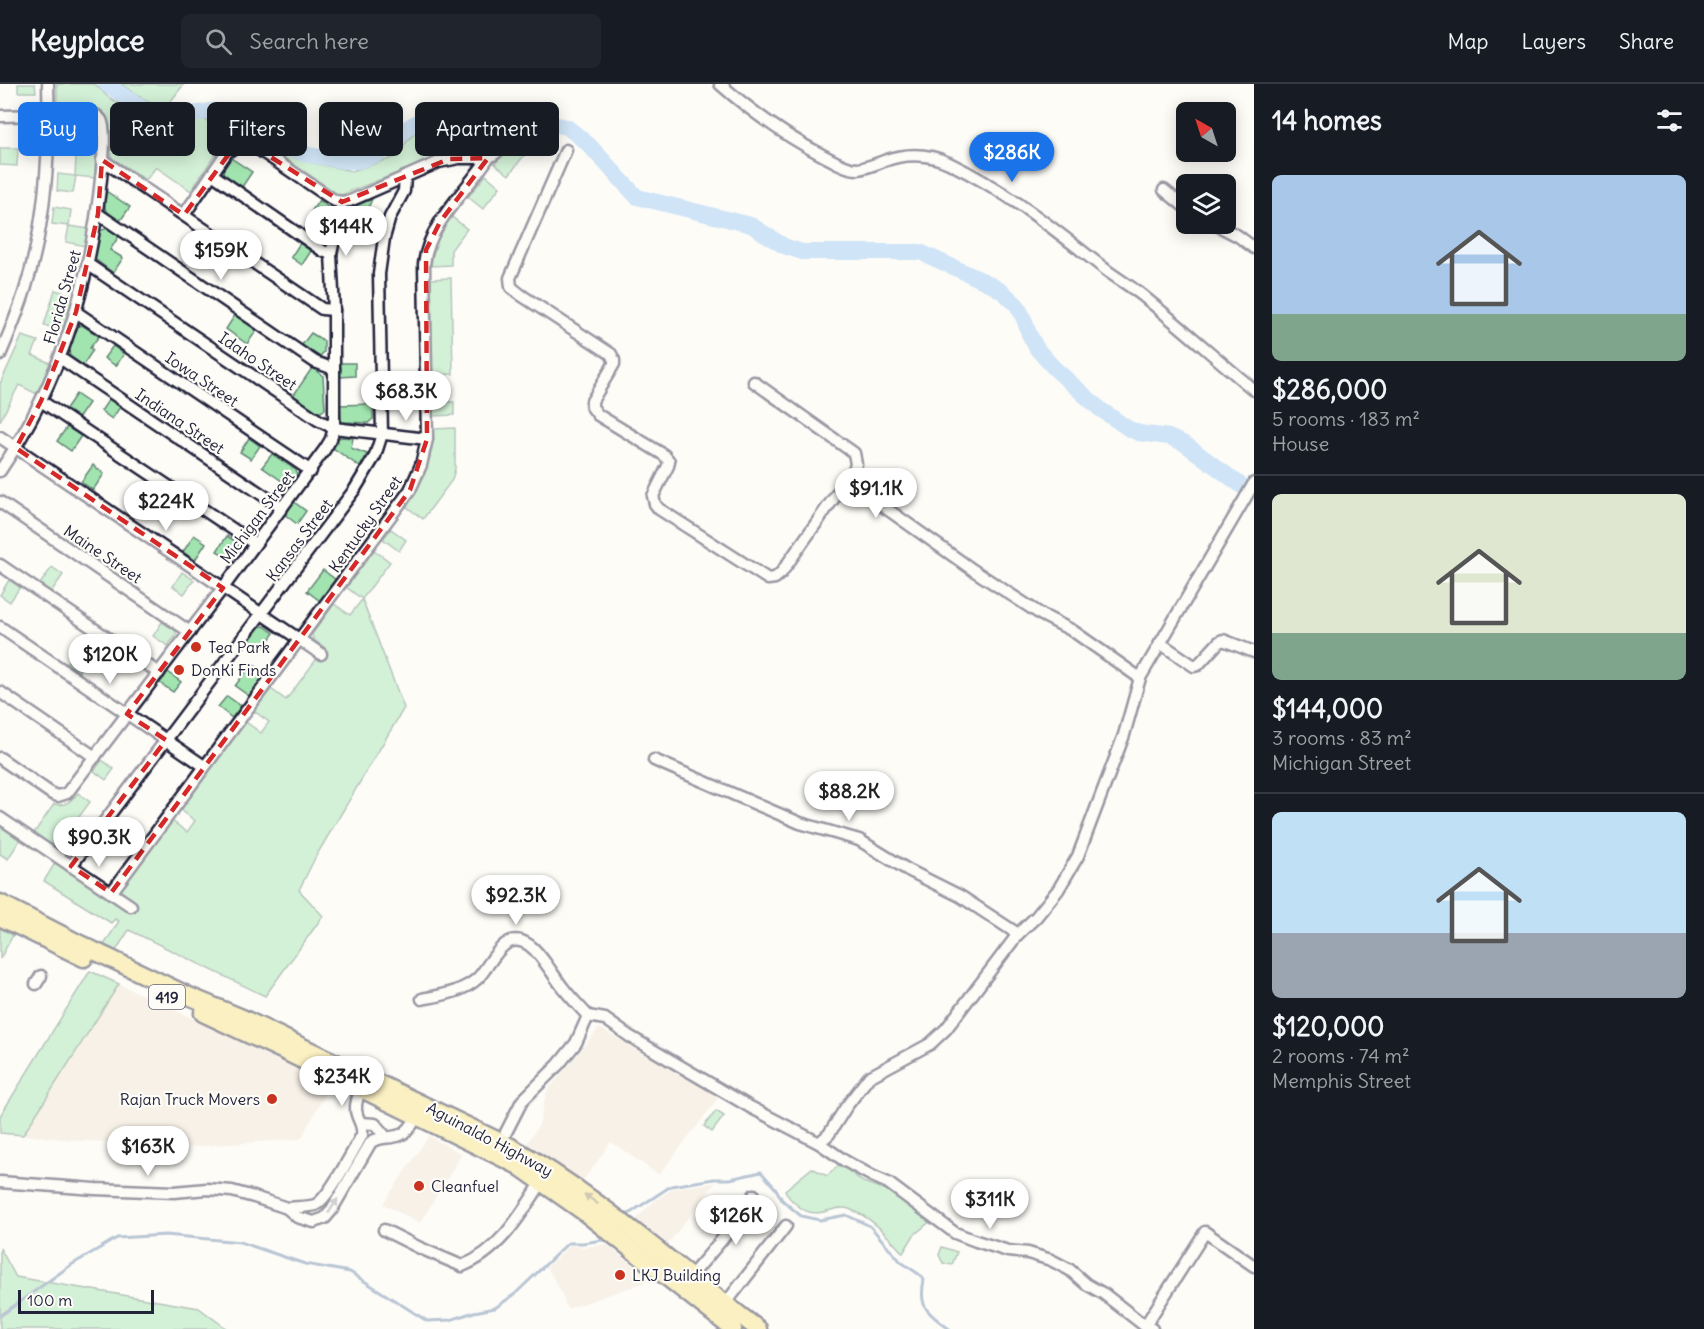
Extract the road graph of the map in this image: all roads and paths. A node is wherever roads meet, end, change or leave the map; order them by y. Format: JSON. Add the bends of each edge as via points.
{"nodes":[{"id":1,"x":48,"y":84,"type":"edge"},
{"id":2,"x":720,"y":84,"type":"edge"},
{"id":3,"x":49,"y":102,"type":"edge"},
{"id":4,"x":0,"y":116,"type":"edge"},
{"id":5,"x":18,"y":116,"type":"edge"},
{"id":6,"x":98,"y":117,"type":"edge"},
{"id":7,"x":566,"y":150,"type":"dead end"},
{"id":8,"x":47,"y":156,"type":"edge"},
{"id":9,"x":491,"y":156,"type":"edge"},
{"id":10,"x":488,"y":158,"type":"junction"},
{"id":11,"x":102,"y":160,"type":"junction"},
{"id":12,"x":212,"y":174,"type":"junction"},
{"id":13,"x":405,"y":177,"type":"junction"},
{"id":14,"x":1164,"y":190,"type":"dead end"},
{"id":15,"x":1176,"y":200,"type":"edge"},
{"id":16,"x":342,"y":202,"type":"junction"},
{"id":17,"x":98,"y":214,"type":"junction"},
{"id":18,"x":184,"y":215,"type":"junction"},
{"id":19,"x":1234,"y":234,"type":"edge"},
{"id":20,"x":1254,"y":248,"type":"edge"},
{"id":21,"x":332,"y":254,"type":"junction"},
{"id":22,"x":88,"y":265,"type":"junction"},
{"id":23,"x":334,"y":310,"type":"junction"},
{"id":24,"x":76,"y":312,"type":"junction"},
{"id":25,"x":0,"y":355,"type":"edge"},
{"id":26,"x":60,"y":358,"type":"junction"},
{"id":27,"x":334,"y":369,"type":"junction"},
{"id":28,"x":754,"y":382,"type":"dead end"},
{"id":29,"x":1254,"y":390,"type":"edge"},
{"id":30,"x":41,"y":401,"type":"junction"},
{"id":31,"x":334,"y":428,"type":"junction"},
{"id":32,"x":382,"y":434,"type":"junction"},
{"id":33,"x":0,"y":437,"type":"edge"},
{"id":34,"x":427,"y":439,"type":"junction"},
{"id":35,"x":16,"y":448,"type":"junction"},
{"id":36,"x":0,"y":471,"type":"edge"},
{"id":37,"x":310,"y":471,"type":"junction"},
{"id":38,"x":1254,"y":483,"type":"edge"},
{"id":39,"x":849,"y":486,"type":"junction"},
{"id":40,"x":0,"y":502,"type":"edge"},
{"id":41,"x":282,"y":508,"type":"junction"},
{"id":42,"x":255,"y":544,"type":"junction"},
{"id":43,"x":0,"y":565,"type":"edge"},
{"id":44,"x":223,"y":588,"type":"junction"},
{"id":45,"x":261,"y":614,"type":"junction"},
{"id":46,"x":0,"y":627,"type":"edge"},
{"id":47,"x":190,"y":632,"type":"junction"},
{"id":48,"x":299,"y":640,"type":"junction"},
{"id":49,"x":1160,"y":643,"type":"junction"},
{"id":50,"x":1254,"y":652,"type":"edge"},
{"id":51,"x":321,"y":654,"type":"dead end"},
{"id":52,"x":159,"y":673,"type":"junction"},
{"id":53,"x":1140,"y":678,"type":"junction"},
{"id":54,"x":0,"y":692,"type":"edge"},
{"id":55,"x":127,"y":714,"type":"junction"},
{"id":56,"x":166,"y":740,"type":"junction"},
{"id":57,"x":95,"y":757,"type":"junction"},
{"id":58,"x":0,"y":758,"type":"edge"},
{"id":59,"x":654,"y":760,"type":"dead end"},
{"id":60,"x":204,"y":766,"type":"junction"},
{"id":61,"x":0,"y":818,"type":"edge"},
{"id":62,"x":72,"y":866,"type":"junction"},
{"id":63,"x":111,"y":893,"type":"junction"},
{"id":64,"x":0,"y":903,"type":"edge"},
{"id":65,"x":131,"y":906,"type":"dead end"},
{"id":66,"x":0,"y":917,"type":"edge"},
{"id":67,"x":1018,"y":934,"type":"junction"},
{"id":68,"x":54,"y":937,"type":"junction"},
{"id":69,"x":422,"y":999,"type":"dead end"},
{"id":70,"x":588,"y":1016,"type":"junction"},
{"id":71,"x":364,"y":1083,"type":"junction"},
{"id":72,"x":421,"y":1110,"type":"junction"},
{"id":73,"x":361,"y":1123,"type":"junction"},
{"id":74,"x":385,"y":1136,"type":"junction"},
{"id":75,"x":819,"y":1143,"type":"junction"},
{"id":76,"x":498,"y":1148,"type":"junction"},
{"id":77,"x":357,"y":1154,"type":"junction"},
{"id":78,"x":546,"y":1176,"type":"junction"},
{"id":79,"x":0,"y":1182,"type":"edge"},
{"id":80,"x":754,"y":1195,"type":"dead end"},
{"id":81,"x":287,"y":1208,"type":"junction"},
{"id":82,"x":786,"y":1226,"type":"dead end"},
{"id":83,"x":384,"y":1230,"type":"dead end"},
{"id":84,"x":1254,"y":1266,"type":"edge"},
{"id":85,"x":690,"y":1277,"type":"junction"},
{"id":86,"x":720,"y":1310,"type":"junction"},
{"id":87,"x":1148,"y":1328,"type":"edge"},
{"id":88,"x":733,"y":1329,"type":"edge"},
{"id":89,"x":758,"y":1329,"type":"edge"}],
"edges":[{"from":1,"to":3,"type":"street"},
{"from":2,"to":29,"type":"street","via":[[776,129],[846,166],[864,168],[908,154],[942,160],[969,174],[1042,219],[1141,294]]},
{"from":4,"to":5,"type":"street"},
{"from":6,"to":11,"type":"street","name":"Florida Street","via":[[103,125]]},
{"from":7,"to":39,"type":"street","via":[[510,278],[511,287],[611,354],[614,364],[592,407],[598,415],[669,461],[653,496],[659,509],[768,579],[781,573],[842,489]]},
{"from":8,"to":25,"type":"street","via":[[37,244],[25,291]]},
{"from":9,"to":10,"type":"street","name":"Kentucky Street"},
{"from":10,"to":13,"type":"street","via":[[449,159]]},
{"from":10,"to":34,"type":"street","name":"Kentucky Street","via":[[440,222],[426,250]]},
{"from":11,"to":17,"type":"street","name":"Florida Street"},
{"from":11,"to":18,"type":"street"},
{"from":12,"to":16,"type":"street","via":[[227,152],[234,147],[250,146]]},
{"from":12,"to":18,"type":"street"},
{"from":12,"to":21,"type":"street"},
{"from":13,"to":16,"type":"street"},
{"from":13,"to":32,"type":"street","name":"Kansas Street","via":[[404,191],[384,238],[380,265]]},
{"from":14,"to":15,"type":"street"},
{"from":16,"to":21,"type":"street","name":"Michigan Street"},
{"from":17,"to":22,"type":"street","name":"Florida Street"},
{"from":17,"to":27,"type":"street","via":[[315,362]]},
{"from":18,"to":23,"type":"street","via":[[322,309]]},
{"from":19,"to":20,"type":"street"},
{"from":21,"to":23,"type":"street","name":"Michigan Street"},
{"from":22,"to":24,"type":"street","name":"Florida Street"},
{"from":22,"to":31,"type":"street","name":"Idaho Street"},
{"from":23,"to":27,"type":"street","name":"Michigan Street"},
{"from":24,"to":26,"type":"street","name":"Florida Street"},
{"from":24,"to":37,"type":"street","name":"Iowa Street"},
{"from":26,"to":30,"type":"street","name":"Florida Street"},
{"from":26,"to":41,"type":"street","name":"Indiana Street"},
{"from":27,"to":31,"type":"street","name":"Michigan Street"},
{"from":28,"to":39,"type":"street","via":[[854,453],[856,464]]},
{"from":30,"to":35,"type":"street","name":"Florida Street"},
{"from":30,"to":42,"type":"street"},
{"from":31,"to":32,"type":"street","name":"Idaho Street"},
{"from":31,"to":37,"type":"street","name":"Michigan Street"},
{"from":32,"to":34,"type":"street","name":"Idaho Street"},
{"from":32,"to":45,"type":"street","name":"Kansas Street","via":[[375,456],[355,489]]},
{"from":33,"to":35,"type":"street"},
{"from":34,"to":48,"type":"street","name":"Kentucky Street","via":[[410,490]]},
{"from":35,"to":36,"type":"street","name":"Florida Street"},
{"from":35,"to":44,"type":"street"},
{"from":37,"to":41,"type":"street","name":"Michigan Street"},
{"from":38,"to":49,"type":"street"},
{"from":39,"to":53,"type":"street","via":[[856,487],[1042,615],[1073,630]]},
{"from":40,"to":47,"type":"street","name":"Maine Street"},
{"from":41,"to":42,"type":"street","name":"Michigan Street"},
{"from":42,"to":44,"type":"street","name":"Michigan Street"},
{"from":43,"to":52,"type":"street"},
{"from":44,"to":45,"type":"street"},
{"from":44,"to":47,"type":"street","name":"Michigan Street"},
{"from":45,"to":48,"type":"street"},
{"from":45,"to":56,"type":"street","name":"Kansas Street"},
{"from":46,"to":55,"type":"street"},
{"from":47,"to":52,"type":"street","name":"Michigan Street"},
{"from":48,"to":51,"type":"street"},
{"from":48,"to":60,"type":"street","name":"Kentucky Street"},
{"from":49,"to":50,"type":"street","via":[[1194,666],[1223,640]]},
{"from":49,"to":53,"type":"street"},
{"from":52,"to":55,"type":"street","name":"Michigan Street"},
{"from":53,"to":67,"type":"street","via":[[1124,735],[1078,856],[1058,890]]},
{"from":54,"to":57,"type":"street"},
{"from":55,"to":56,"type":"street"},
{"from":55,"to":57,"type":"street","name":"Michigan Street"},
{"from":56,"to":60,"type":"street"},
{"from":56,"to":62,"type":"street","name":"Kansas Street"},
{"from":57,"to":58,"type":"street","name":"Michigan Street","via":[[67,793],[58,796]]},
{"from":59,"to":67,"type":"street","via":[[800,823],[859,840],[960,896]]},
{"from":60,"to":63,"type":"street","name":"Kentucky Street"},
{"from":61,"to":62,"type":"street"},
{"from":62,"to":63,"type":"street"},
{"from":63,"to":65,"type":"street"},
{"from":64,"to":68,"type":"main road","name":"Aguinaldo Highway","number":"419"},
{"from":66,"to":68,"type":"main road","name":"Aguinaldo Highway","number":"419"},
{"from":67,"to":75,"type":"street","via":[[946,1029],[930,1044],[869,1077]]},
{"from":68,"to":71,"type":"main road","name":"Aguinaldo Highway","number":"419","via":[[284,1051]]},
{"from":69,"to":70,"type":"street","via":[[453,993],[477,978],[509,942],[519,940],[530,945]]},
{"from":70,"to":75,"type":"street","via":[[605,1019],[750,1107]]},
{"from":70,"to":76,"type":"street","via":[[576,1043],[522,1101]]},
{"from":71,"to":72,"type":"main road","name":"Aguinaldo Highway","number":"419"},
{"from":71,"to":73,"type":"street","via":[[356,1102]]},
{"from":72,"to":74,"type":"street","via":[[402,1134]]},
{"from":72,"to":76,"type":"main road","name":"Aguinaldo Highway","number":"419"},
{"from":73,"to":74,"type":"street","via":[[375,1124]]},
{"from":73,"to":77,"type":"street"},
{"from":74,"to":77,"type":"street"},
{"from":75,"to":87,"type":"street","via":[[896,1188],[955,1233],[1051,1260],[1070,1270]]},
{"from":76,"to":78,"type":"main road","name":"Aguinaldo Highway","number":"419","via":[[517,1165]]},
{"from":77,"to":81,"type":"street","via":[[318,1203]]},
{"from":81,"to":77,"type":"street","one_way":true,"via":[[303,1220],[326,1218]]},
{"from":78,"to":83,"type":"street","via":[[521,1214],[487,1253],[462,1266]]},
{"from":85,"to":78,"type":"main road","name":"Aguinaldo Highway","number":"419","one_way":true,"via":[[632,1230]]},
{"from":78,"to":86,"type":"main road","name":"Aguinaldo Highway","number":"419","via":[[584,1212]]},
{"from":79,"to":81,"type":"street","via":[[95,1189],[232,1191]]},
{"from":80,"to":85,"type":"street"},
{"from":82,"to":86,"type":"street"},
{"from":84,"to":87,"type":"street","via":[[1205,1232]]},
{"from":85,"to":86,"type":"main road","name":"Aguinaldo Highway","number":"419"},
{"from":86,"to":88,"type":"main road","name":"Aguinaldo Highway","number":"419"},
{"from":86,"to":89,"type":"main road","name":"Aguinaldo Highway","number":"419"}]}
